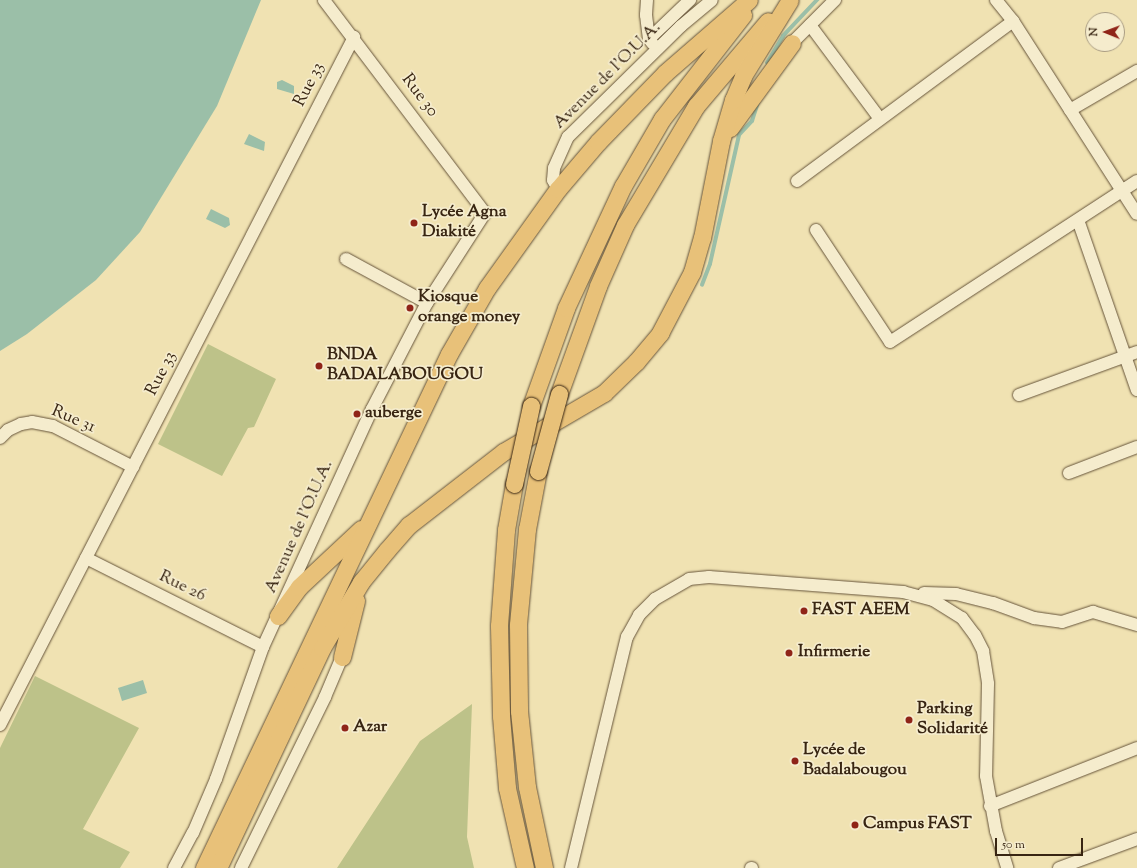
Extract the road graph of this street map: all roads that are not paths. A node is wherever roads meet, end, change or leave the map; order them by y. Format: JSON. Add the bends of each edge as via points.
{"nodes":[{"id":1,"x":324,"y":0,"type":"edge"},
{"id":2,"x":647,"y":0,"type":"edge"},
{"id":3,"x":690,"y":0,"type":"edge"},
{"id":4,"x":712,"y":0,"type":"edge"},
{"id":5,"x":748,"y":0,"type":"edge"},
{"id":6,"x":754,"y":0,"type":"edge"},
{"id":7,"x":789,"y":0,"type":"edge"},
{"id":8,"x":835,"y":0,"type":"edge"},
{"id":9,"x":996,"y":0,"type":"edge"},
{"id":10,"x":1013,"y":21,"type":"junction"},
{"id":11,"x":810,"y":25,"type":"junction"},
{"id":12,"x":354,"y":37,"type":"junction"},
{"id":13,"x":649,"y":39,"type":"junction"},
{"id":14,"x":792,"y":43,"type":"joint"},
{"id":15,"x":657,"y":50,"type":"junction"},
{"id":16,"x":1137,"y":71,"type":"edge"},
{"id":17,"x":1070,"y":110,"type":"junction"},
{"id":18,"x":880,"y":119,"type":"junction"},
{"id":19,"x":721,"y":141,"type":"junction"},
{"id":20,"x":1137,"y":180,"type":"edge"},
{"id":21,"x":797,"y":181,"type":"dead end"},
{"id":22,"x":558,"y":189,"type":"junction"},
{"id":23,"x":1122,"y":192,"type":"junction"},
{"id":24,"x":485,"y":213,"type":"joint"},
{"id":25,"x":1137,"y":214,"type":"edge"},
{"id":26,"x":1078,"y":220,"type":"junction"},
{"id":27,"x":816,"y":230,"type":"dead end"},
{"id":28,"x":346,"y":259,"type":"dead end"},
{"id":29,"x":427,"y":303,"type":"junction"},
{"id":30,"x":1137,"y":352,"type":"edge"},
{"id":31,"x":1125,"y":356,"type":"junction"},
{"id":32,"x":1137,"y":390,"type":"edge"},
{"id":33,"x":1019,"y":395,"type":"dead end"},
{"id":34,"x":0,"y":438,"type":"edge"},
{"id":35,"x":1137,"y":447,"type":"edge"},
{"id":36,"x":133,"y":468,"type":"junction"},
{"id":37,"x":1069,"y":473,"type":"dead end"},
{"id":38,"x":367,"y":524,"type":"junction"},
{"id":39,"x":86,"y":558,"type":"junction"},
{"id":40,"x":361,"y":582,"type":"junction"},
{"id":41,"x":903,"y":592,"type":"junction"},
{"id":42,"x":278,"y":616,"type":"junction"},
{"id":43,"x":1137,"y":624,"type":"edge"},
{"id":44,"x":263,"y":647,"type":"junction"},
{"id":45,"x":342,"y":657,"type":"joint"},
{"id":46,"x":0,"y":725,"type":"edge"},
{"id":47,"x":1137,"y":748,"type":"edge"},
{"id":48,"x":990,"y":806,"type":"junction"},
{"id":49,"x":1137,"y":839,"type":"edge"},
{"id":50,"x":174,"y":868,"type":"edge"},
{"id":51,"x":204,"y":868,"type":"edge"},
{"id":52,"x":218,"y":868,"type":"edge"},
{"id":53,"x":241,"y":868,"type":"edge"},
{"id":54,"x":525,"y":868,"type":"edge"},
{"id":55,"x":544,"y":868,"type":"edge"},
{"id":56,"x":571,"y":868,"type":"edge"},
{"id":57,"x":1007,"y":868,"type":"edge"},
{"id":58,"x":1059,"y":868,"type":"edge"}],
"edges":[{"from":1,"to":12,"type":"street","name":"Rue 30"},
{"from":2,"to":13,"type":"street"},
{"from":3,"to":13,"type":"street"},
{"from":4,"to":15,"type":"street","name":"Avenue de l'O.U.A."},
{"from":5,"to":22,"type":"highway","via":[[665,73],[598,142]]},
{"from":6,"to":54,"type":"highway","bridge":true,"via":[[662,120],[623,186],[566,308],[531,406],[506,530],[499,626],[501,716],[507,788]]},
{"from":7,"to":19,"type":"highway","via":[[743,76]]},
{"from":7,"to":55,"type":"highway","bridge":true,"via":[[762,26],[696,106],[648,184],[625,225],[598,286],[559,394],[538,471],[527,529],[518,625],[518,711],[527,787]]},
{"from":8,"to":11,"type":"street"},
{"from":9,"to":10,"type":"street"},
{"from":10,"to":17,"type":"street"},
{"from":10,"to":18,"type":"street"},
{"from":11,"to":14,"type":"street"},
{"from":11,"to":18,"type":"street"},
{"from":12,"to":24,"type":"street","name":"Rue 30"},
{"from":12,"to":36,"type":"street","name":"Rue 33"},
{"from":13,"to":15,"type":"street"},
{"from":14,"to":19,"type":"highway","via":[[752,94]]},
{"from":15,"to":22,"type":"street","name":"Avenue de l'O.U.A.","via":[[568,137],[554,168],[553,180]]},
{"from":16,"to":17,"type":"street"},
{"from":17,"to":23,"type":"street"},
{"from":18,"to":21,"type":"street"},
{"from":19,"to":40,"type":"highway","via":[[702,238],[692,272],[660,333],[636,362],[604,393],[503,452],[436,502],[409,525]]},
{"from":20,"to":23,"type":"street"},
{"from":22,"to":38,"type":"highway","via":[[487,288],[449,354]]},
{"from":23,"to":25,"type":"street"},
{"from":23,"to":26,"type":"street"},
{"from":24,"to":29,"type":"street","name":"Avenue de l'O.U.A."},
{"from":26,"to":27,"type":"street","via":[[890,342]]},
{"from":26,"to":31,"type":"street"},
{"from":28,"to":29,"type":"street"},
{"from":29,"to":42,"type":"street","name":"Avenue de l'O.U.A.","via":[[372,409]]},
{"from":30,"to":31,"type":"street"},
{"from":31,"to":32,"type":"street"},
{"from":31,"to":33,"type":"street"},
{"from":34,"to":36,"type":"street","name":"Rue 31","via":[[8,430],[21,424],[32,422],[53,426]]},
{"from":35,"to":37,"type":"street"},
{"from":36,"to":39,"type":"street","name":"Rue 33"},
{"from":38,"to":42,"type":"highway","via":[[299,587]]},
{"from":38,"to":51,"type":"highway"},
{"from":39,"to":44,"type":"street","name":"Rue 26"},
{"from":39,"to":46,"type":"street","name":"Rue 33"},
{"from":40,"to":45,"type":"highway"},
{"from":40,"to":52,"type":"highway","via":[[322,648]]},
{"from":41,"to":43,"type":"street","via":[[956,594],[994,602],[1034,618],[1062,622],[1093,612]]},
{"from":41,"to":48,"type":"street","via":[[933,600],[948,608],[975,635],[983,651],[988,684],[986,776]]},
{"from":41,"to":56,"type":"street","via":[[710,577],[689,579],[655,598],[638,615],[627,637]]},
{"from":42,"to":44,"type":"street","name":"Avenue de l'O.U.A."},
{"from":44,"to":50,"type":"street","name":"Avenue de l'O.U.A.","via":[[216,779],[193,833]]},
{"from":45,"to":53,"type":"street"},
{"from":47,"to":48,"type":"street"},
{"from":48,"to":57,"type":"street"},
{"from":49,"to":58,"type":"street"}]}
